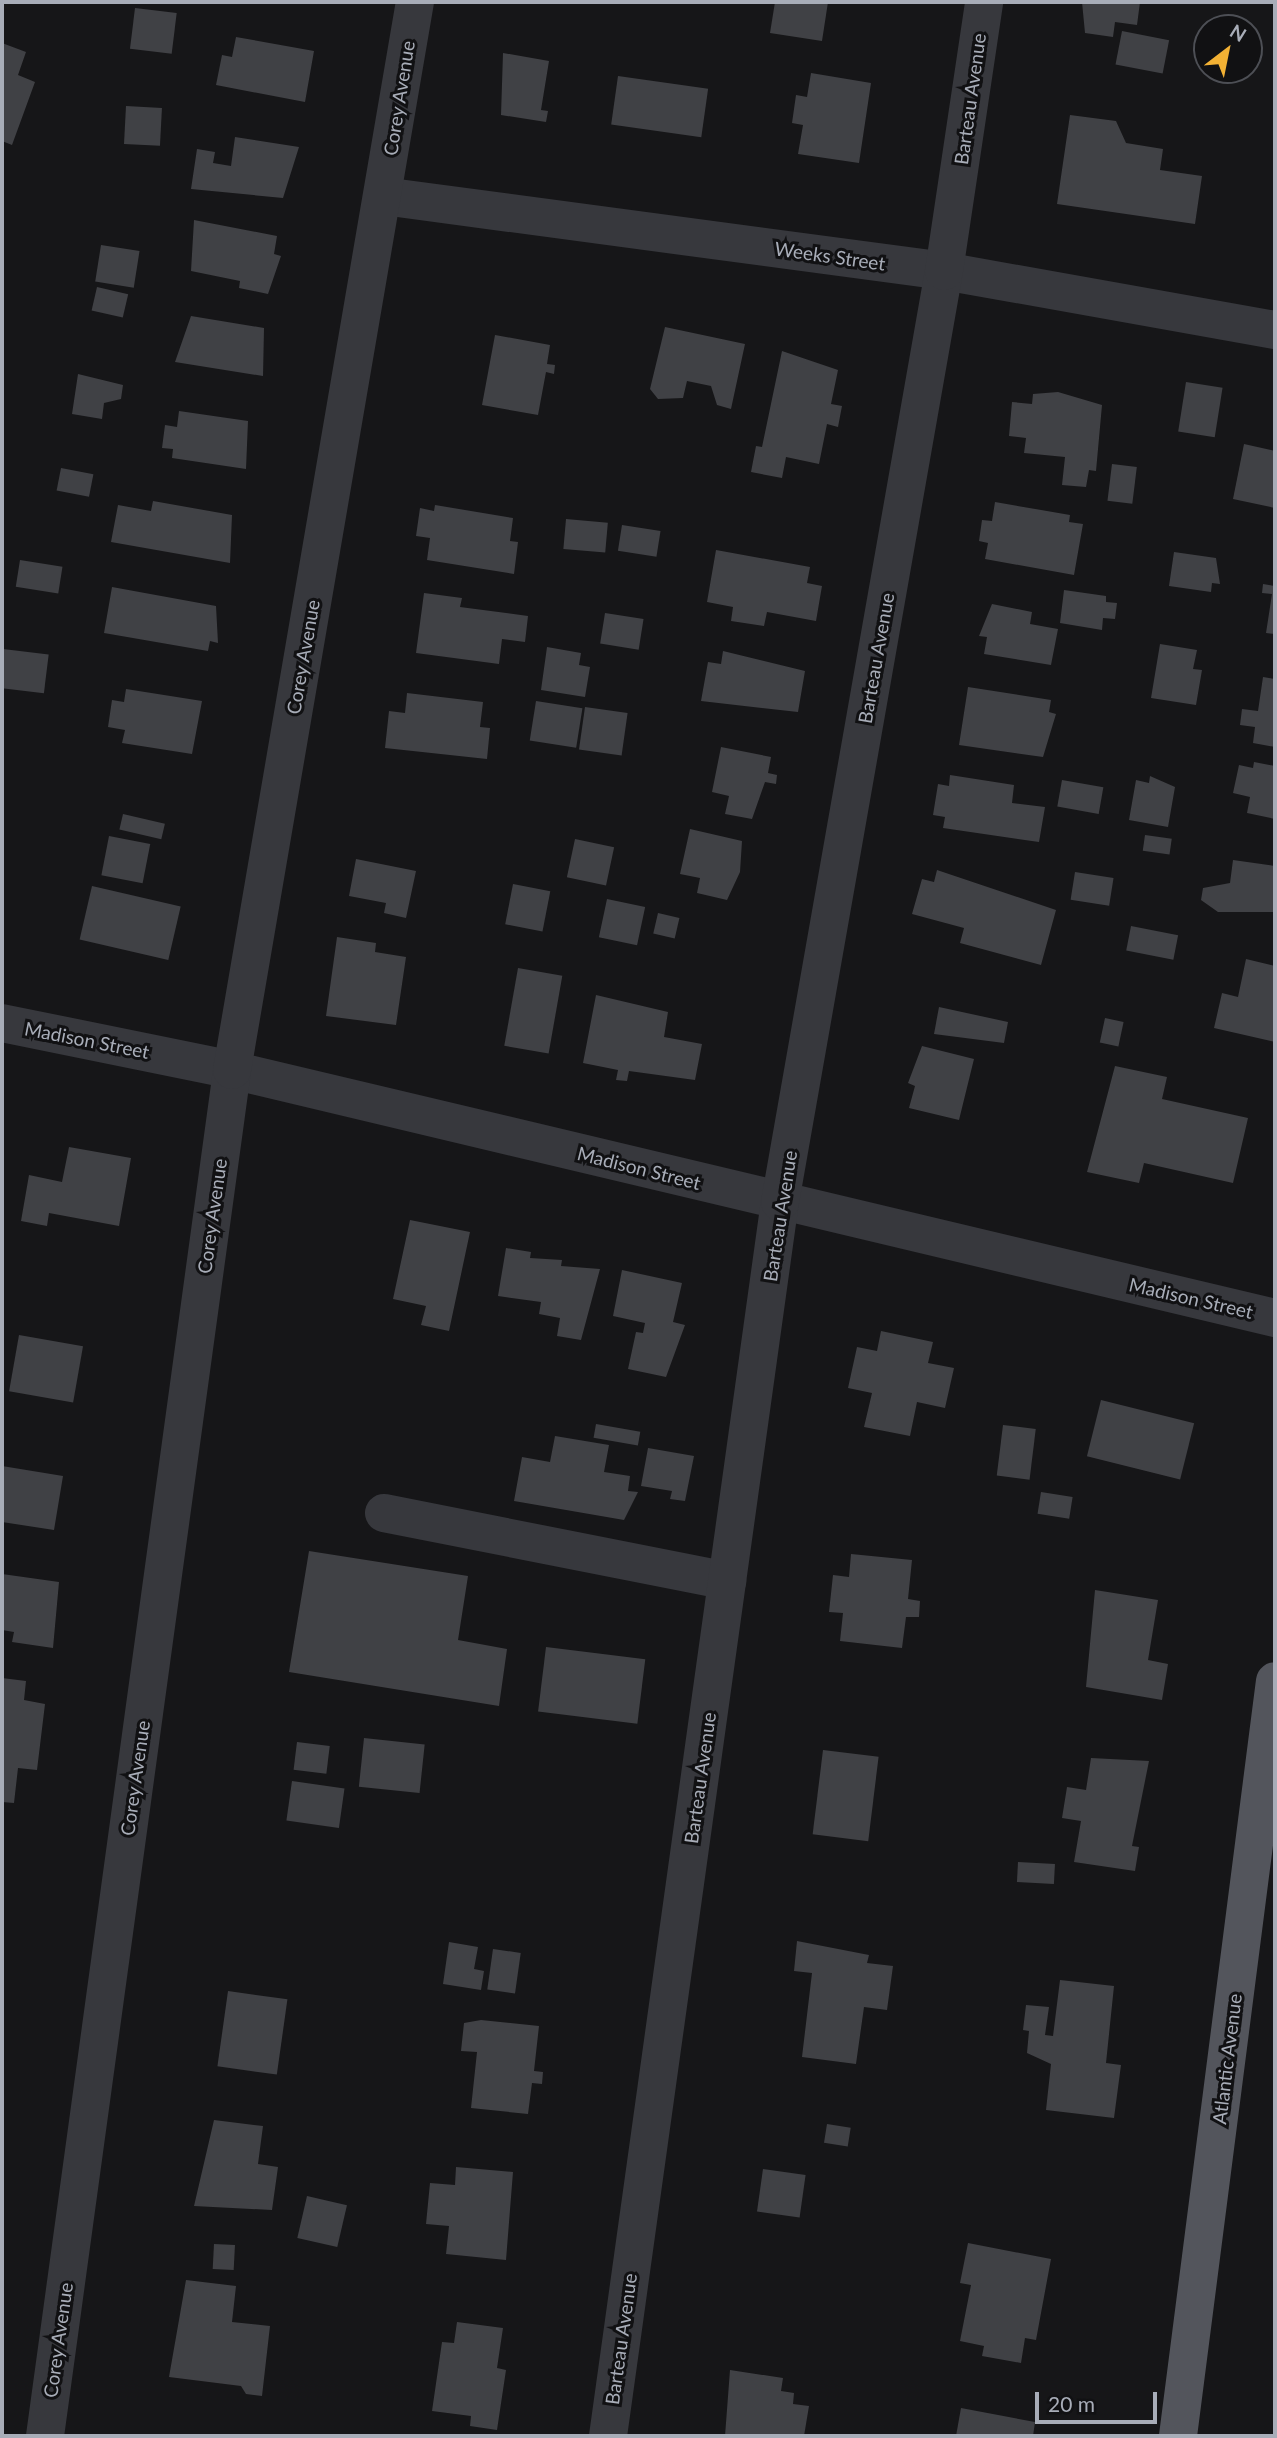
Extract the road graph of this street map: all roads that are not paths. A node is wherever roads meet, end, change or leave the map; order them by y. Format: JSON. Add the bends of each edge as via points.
{"nodes":[{"id":1,"x":415,"y":2,"type":"edge"},
{"id":2,"x":984,"y":2,"type":"edge"},
{"id":3,"x":383,"y":196,"type":"junction"},
{"id":4,"x":944,"y":271,"type":"junction"},
{"id":5,"x":1275,"y":330,"type":"edge"},
{"id":6,"x":2,"y":1023,"type":"edge"},
{"id":7,"x":232,"y":1070,"type":"junction"},
{"id":8,"x":780,"y":1202,"type":"junction"},
{"id":9,"x":1275,"y":1318,"type":"edge"},
{"id":10,"x":384,"y":1513,"type":"dead end"},
{"id":11,"x":727,"y":1581,"type":"junction"},
{"id":12,"x":1275,"y":1681,"type":"edge"},
{"id":13,"x":45,"y":2436,"type":"edge"},
{"id":14,"x":608,"y":2436,"type":"edge"},
{"id":15,"x":1178,"y":2436,"type":"edge"}],
"edges":[{"from":1,"to":3,"type":"street","name":"Corey Avenue"},
{"from":2,"to":4,"type":"street","name":"Barteau Avenue"},
{"from":3,"to":4,"type":"street","name":"Weeks Street"},
{"from":3,"to":7,"type":"street","name":"Corey Avenue"},
{"from":4,"to":5,"type":"street","name":"Weeks Street"},
{"from":4,"to":8,"type":"street","name":"Barteau Avenue"},
{"from":6,"to":7,"type":"street","name":"Madison Street"},
{"from":7,"to":8,"type":"street","name":"Madison Street"},
{"from":7,"to":13,"type":"street","name":"Corey Avenue"},
{"from":8,"to":9,"type":"street","name":"Madison Street"},
{"from":8,"to":11,"type":"street","name":"Barteau Avenue"},
{"from":10,"to":11,"type":"street"},
{"from":11,"to":14,"type":"street","name":"Barteau Avenue"},
{"from":12,"to":15,"type":"main road","name":"Atlantic Avenue"}]}
